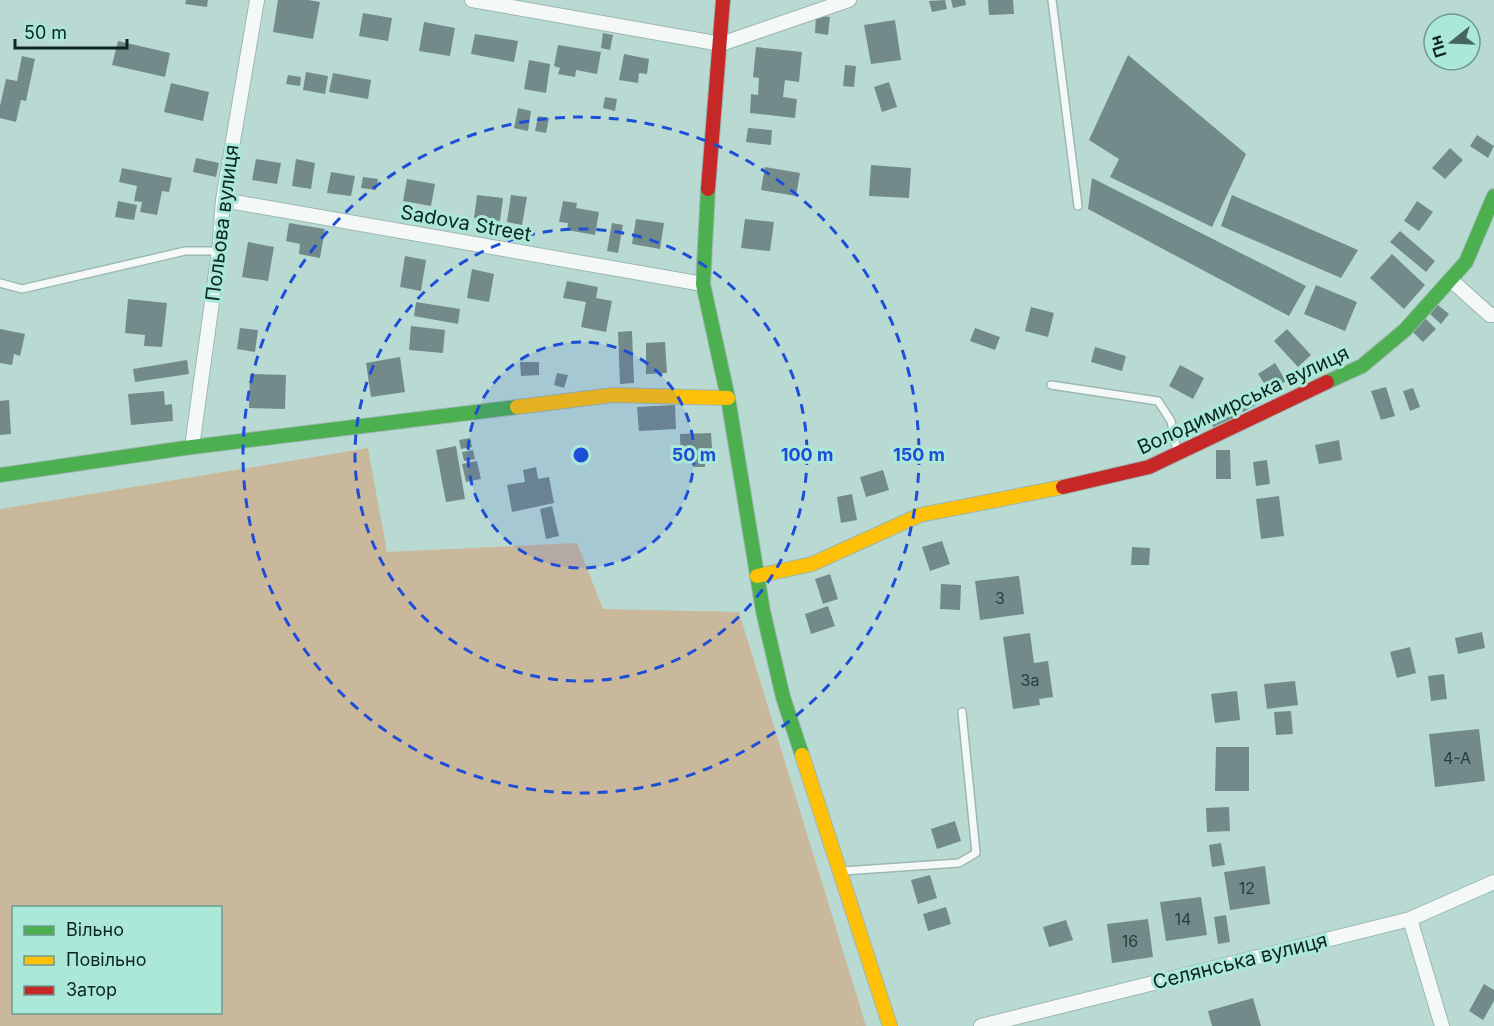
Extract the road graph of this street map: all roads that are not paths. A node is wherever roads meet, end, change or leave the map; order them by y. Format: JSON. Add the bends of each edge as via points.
{"nodes":[{"id":1,"x":257,"y":0,"type":"edge"},
{"id":2,"x":472,"y":0,"type":"edge"},
{"id":3,"x":723,"y":0,"type":"edge"},
{"id":4,"x":849,"y":0,"type":"edge"},
{"id":5,"x":1052,"y":0,"type":"edge"},
{"id":6,"x":721,"y":44,"type":"junction"},
{"id":7,"x":1494,"y":196,"type":"edge"},
{"id":8,"x":223,"y":200,"type":"junction"},
{"id":9,"x":1078,"y":206,"type":"dead end"},
{"id":10,"x":219,"y":251,"type":"junction"},
{"id":11,"x":1450,"y":280,"type":"junction"},
{"id":12,"x":0,"y":283,"type":"edge"},
{"id":13,"x":703,"y":284,"type":"junction"},
{"id":14,"x":1494,"y":315,"type":"edge"},
{"id":15,"x":1051,"y":386,"type":"dead end"},
{"id":16,"x":728,"y":398,"type":"junction"},
{"id":17,"x":192,"y":447,"type":"junction"},
{"id":18,"x":1178,"y":454,"type":"junction"},
{"id":19,"x":0,"y":475,"type":"edge"},
{"id":20,"x":757,"y":576,"type":"junction"},
{"id":21,"x":962,"y":712,"type":"dead end"},
{"id":22,"x":840,"y":871,"type":"junction"},
{"id":23,"x":1494,"y":882,"type":"edge"},
{"id":24,"x":1410,"y":919,"type":"junction"},
{"id":25,"x":890,"y":1026,"type":"edge"},
{"id":26,"x":981,"y":1026,"type":"edge"},
{"id":27,"x":1442,"y":1026,"type":"edge"}],
"edges":[{"from":1,"to":8,"type":"street","name":"Польова вулиця"},
{"from":2,"to":6,"type":"street"},
{"from":3,"to":6,"type":"street"},
{"from":4,"to":6,"type":"street"},
{"from":5,"to":9,"type":"lane"},
{"from":6,"to":13,"type":"street"},
{"from":7,"to":11,"type":"street","name":"Володимирська вулиця","via":[[1466,262]]},
{"from":8,"to":10,"type":"street","name":"Польова вулиця"},
{"from":8,"to":13,"type":"street","name":"Sadova Street"},
{"from":10,"to":12,"type":"lane","via":[[185,250],[22,289]]},
{"from":10,"to":17,"type":"street","name":"Польова вулиця"},
{"from":11,"to":14,"type":"street"},
{"from":11,"to":18,"type":"street","name":"Володимирська вулиця","via":[[1405,330],[1362,366]]},
{"from":13,"to":16,"type":"street"},
{"from":15,"to":18,"type":"lane","via":[[1158,400],[1172,421]]},
{"from":16,"to":17,"type":"street","via":[[613,395]]},
{"from":16,"to":20,"type":"street"},
{"from":17,"to":19,"type":"street"},
{"from":18,"to":20,"type":"street","name":"Володимирська вулиця","via":[[1149,467],[1107,478],[920,515],[812,564]]},
{"from":20,"to":22,"type":"street","via":[[783,697]]},
{"from":21,"to":22,"type":"lane","via":[[976,853],[959,863]]},
{"from":22,"to":25,"type":"street"},
{"from":23,"to":24,"type":"street","name":"Селянська вулиця"},
{"from":24,"to":26,"type":"street","name":"Селянська вулиця"},
{"from":24,"to":27,"type":"street"}]}
